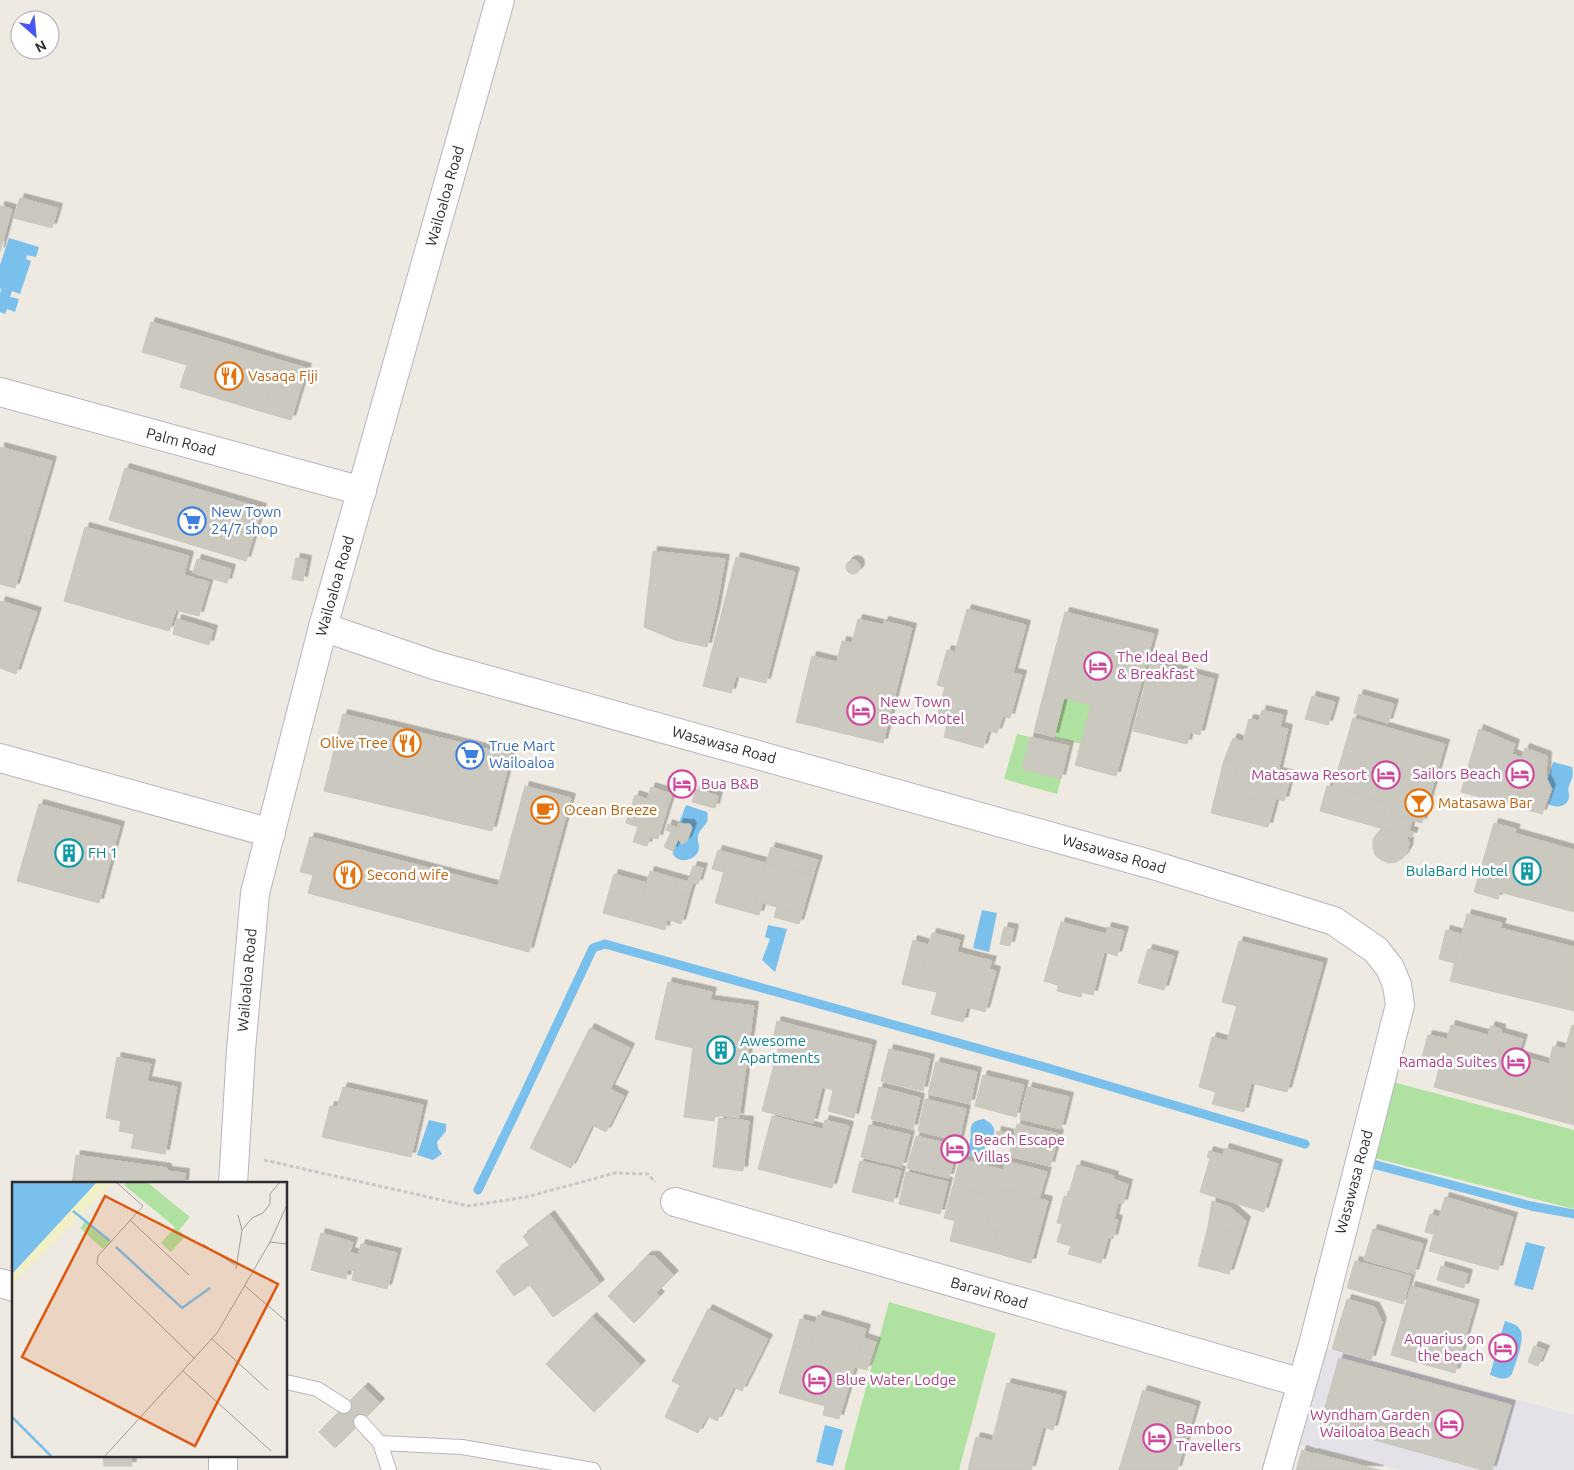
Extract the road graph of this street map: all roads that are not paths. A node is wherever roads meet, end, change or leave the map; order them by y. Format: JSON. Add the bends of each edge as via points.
{"nodes":[{"id":1,"x":500,"y":0,"type":"edge"},
{"id":2,"x":0,"y":392,"type":"edge"},
{"id":3,"x":362,"y":492,"type":"junction"},
{"id":4,"x":323,"y":627,"type":"junction"},
{"id":5,"x":0,"y":758,"type":"edge"},
{"id":6,"x":271,"y":833,"type":"junction"},
{"id":7,"x":233,"y":1182,"type":"edge"},
{"id":8,"x":675,"y":1202,"type":"road end"},
{"id":9,"x":288,"y":1382,"type":"edge"},
{"id":10,"x":1302,"y":1383,"type":"junction"},
{"id":11,"x":344,"y":1406,"type":"dead end"},
{"id":12,"x":361,"y":1422,"type":"dead end"},
{"id":13,"x":380,"y":1443,"type":"junction"},
{"id":14,"x":389,"y":1470,"type":"edge"},
{"id":15,"x":593,"y":1470,"type":"edge"},
{"id":16,"x":1278,"y":1470,"type":"edge"}],
"edges":[{"from":1,"to":3,"type":"street","name":"Wailoaloa Road"},
{"from":2,"to":3,"type":"street","name":"Palm Road"},
{"from":3,"to":4,"type":"street","name":"Wailoaloa Road"},
{"from":4,"to":6,"type":"street","name":"Wailoaloa Road"},
{"from":4,"to":10,"type":"street","name":"Wasawasa Road","via":[[434,665],[1162,868],[1334,921],[1376,950],[1390,968],[1400,1005]]},
{"from":5,"to":6,"type":"street"},
{"from":6,"to":7,"type":"street","name":"Wailoaloa Road","via":[[255,893]]},
{"from":8,"to":10,"type":"street","name":"Baravi Road"},
{"from":9,"to":11,"type":"lane","via":[[317,1389]]},
{"from":10,"to":16,"type":"street","name":"Wasawasa Road"},
{"from":12,"to":13,"type":"lane"},
{"from":13,"to":14,"type":"lane"},
{"from":13,"to":15,"type":"lane","via":[[462,1447]]}]}
